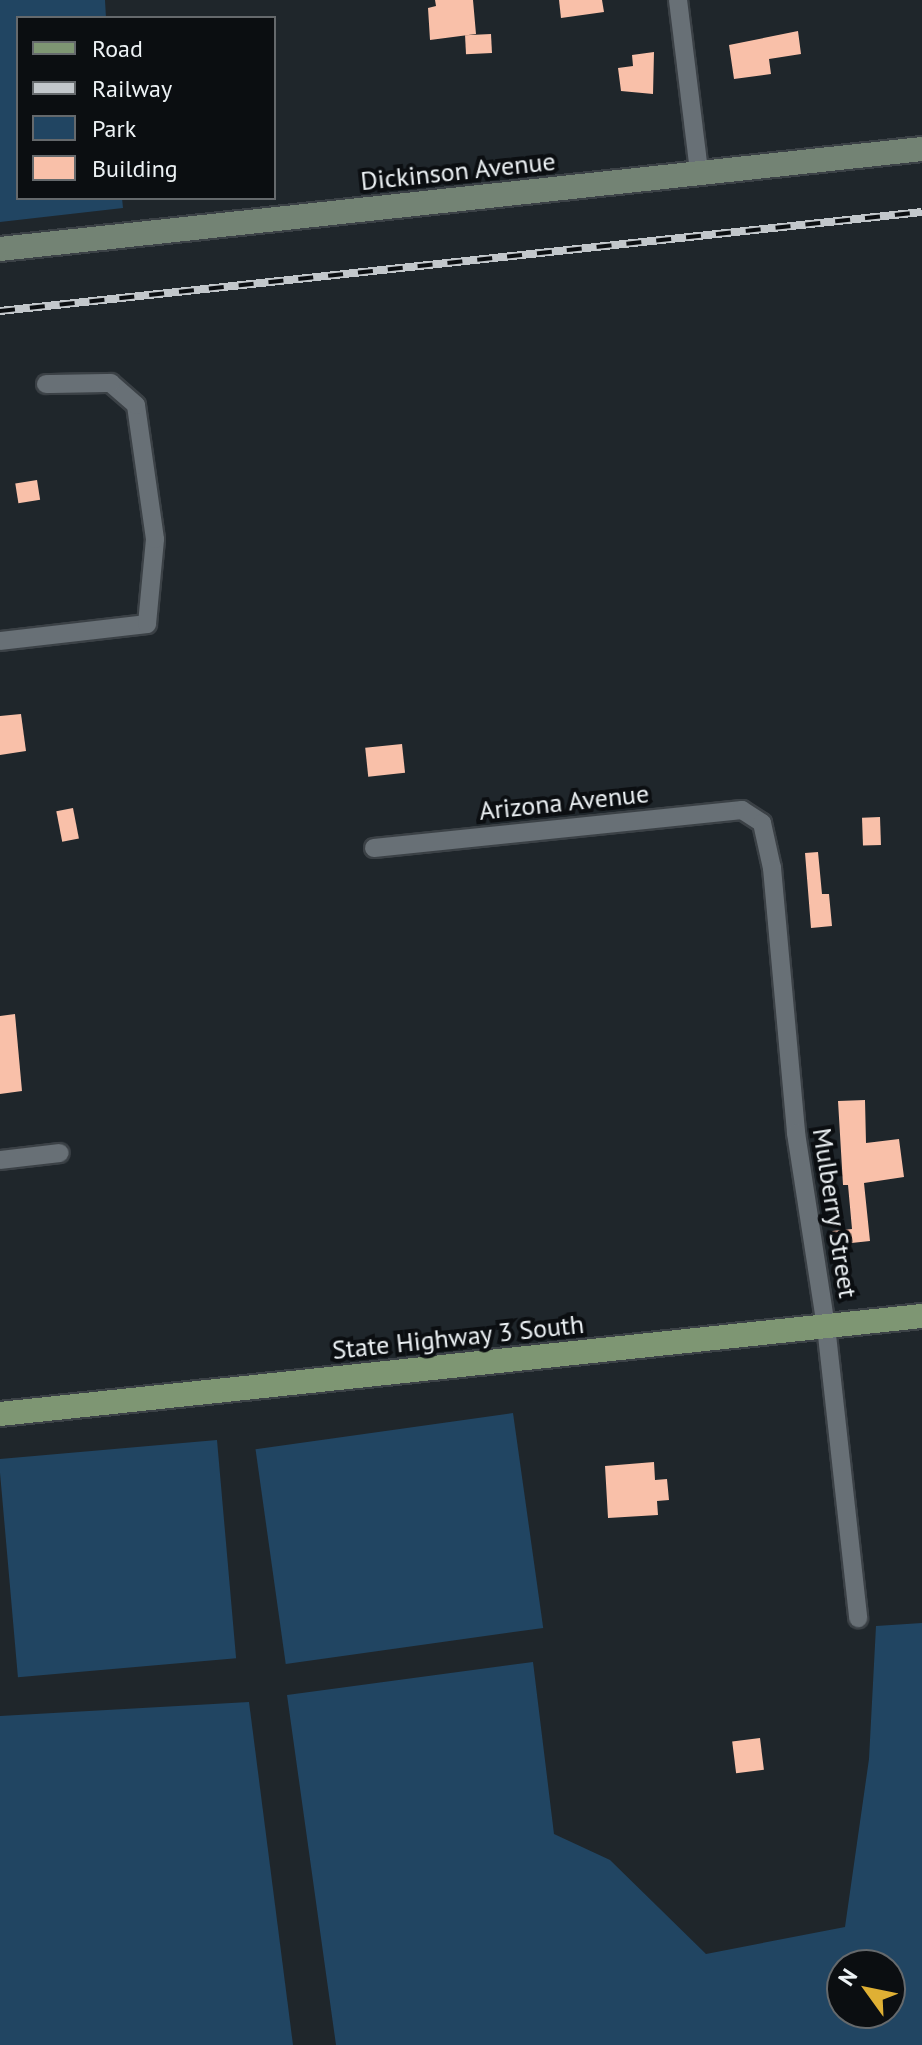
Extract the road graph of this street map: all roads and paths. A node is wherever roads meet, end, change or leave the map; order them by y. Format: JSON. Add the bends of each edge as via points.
{"nodes":[{"id":1,"x":678,"y":0,"type":"edge"},
{"id":2,"x":922,"y":149,"type":"edge"},
{"id":3,"x":699,"y":172,"type":"junction"},
{"id":4,"x":0,"y":249,"type":"edge"},
{"id":5,"x":46,"y":384,"type":"dead end"},
{"id":6,"x":0,"y":641,"type":"edge"},
{"id":7,"x":756,"y":819,"type":"joint"},
{"id":8,"x":374,"y":848,"type":"dead end"},
{"id":9,"x":60,"y":1153,"type":"dead end"},
{"id":10,"x":0,"y":1160,"type":"edge"},
{"id":11,"x":922,"y":1316,"type":"edge"},
{"id":12,"x":826,"y":1326,"type":"junction"},
{"id":13,"x":0,"y":1414,"type":"edge"},
{"id":14,"x":858,"y":1618,"type":"dead end"}],
"edges":[{"from":1,"to":3,"type":"street"},
{"from":2,"to":3,"type":"street","name":"Dickinson Avenue"},
{"from":3,"to":4,"type":"street","name":"Dickinson Avenue"},
{"from":5,"to":6,"type":"street","via":[[111,383],[136,405],[155,539],[147,624]]},
{"from":7,"to":8,"type":"street","name":"Arizona Avenue","via":[[742,810]]},
{"from":7,"to":12,"type":"street","name":"Mulberry Street","via":[[762,823],[772,868],[796,1133]]},
{"from":9,"to":10,"type":"street"},
{"from":11,"to":12,"type":"main road","name":"State Highway 3 South"},
{"from":12,"to":13,"type":"main road","name":"State Highway 3 South"},
{"from":12,"to":14,"type":"street","name":"Mulberry Street"}]}
